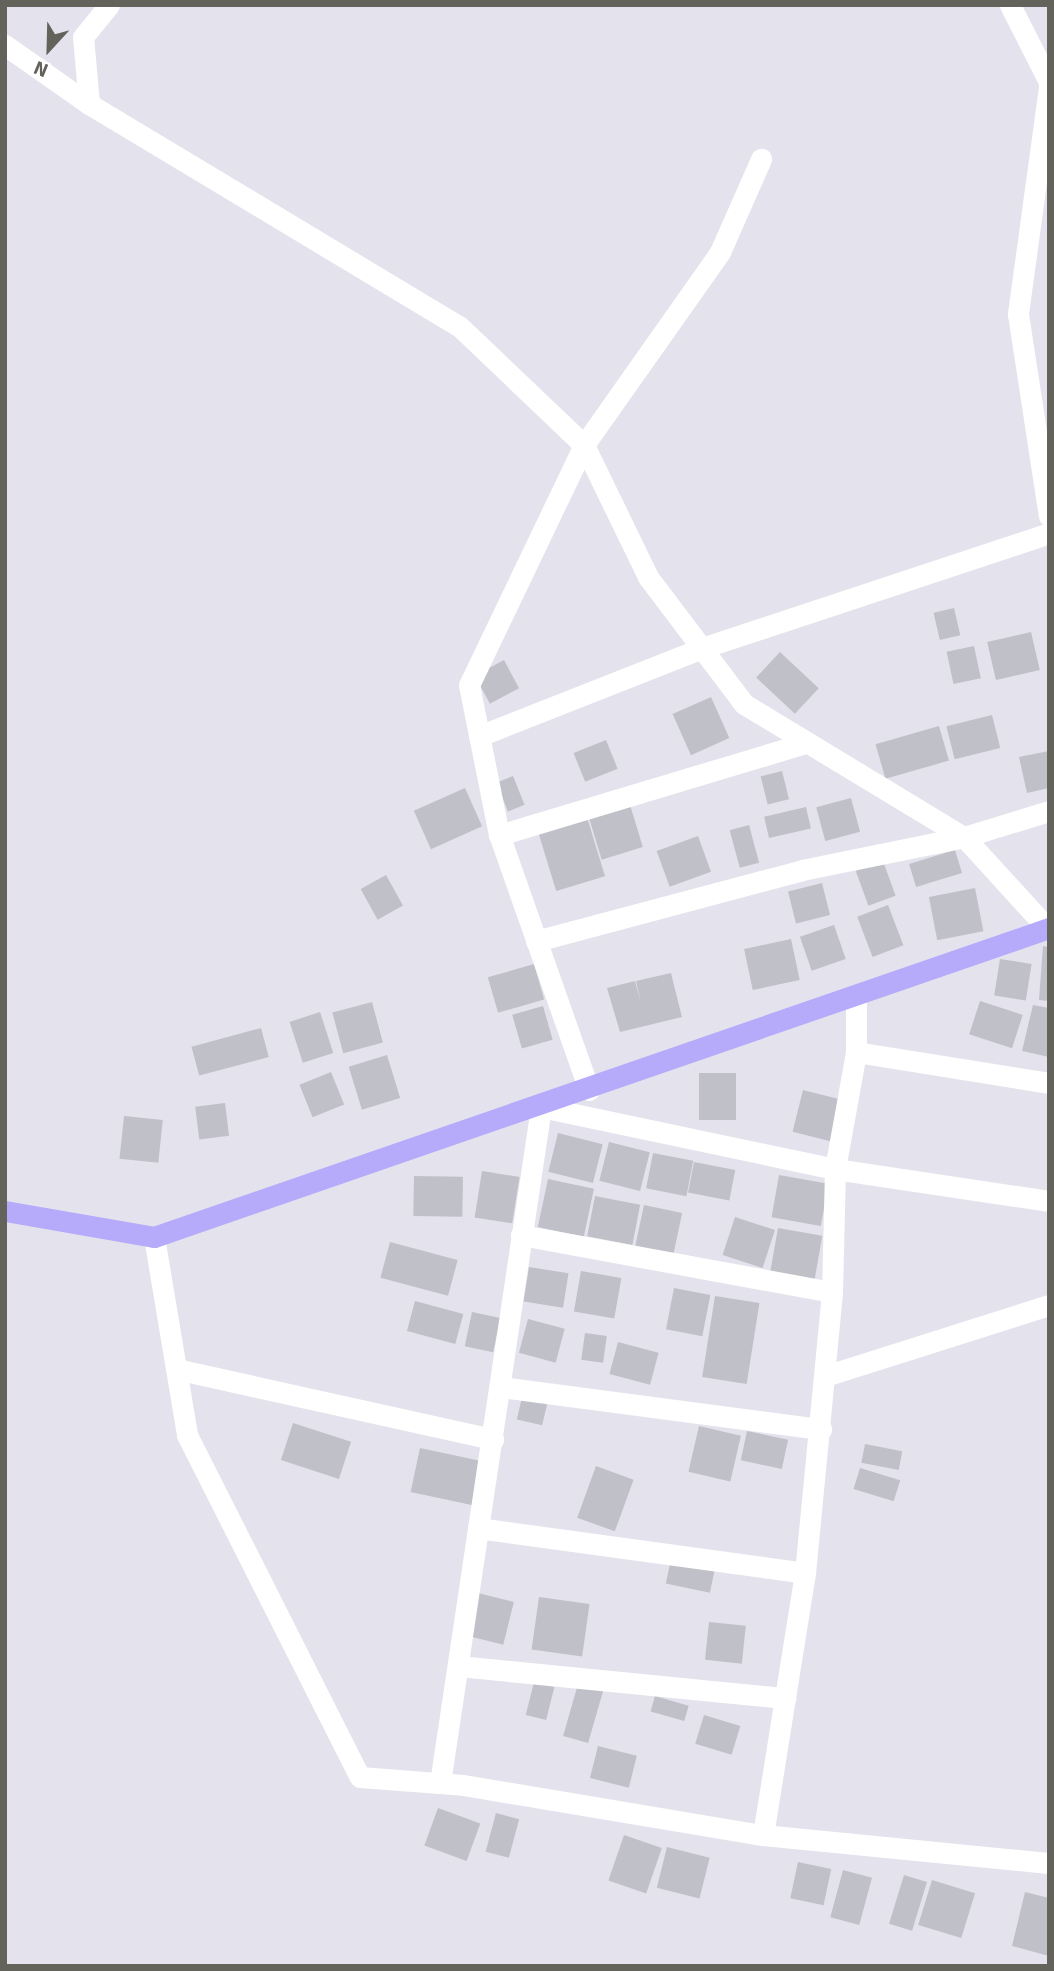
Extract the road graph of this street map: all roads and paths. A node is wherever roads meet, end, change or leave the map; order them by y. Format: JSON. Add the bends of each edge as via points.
{"nodes":[{"id":1,"x":109,"y":5,"type":"edge"},
{"id":2,"x":1010,"y":5,"type":"edge"},
{"id":3,"x":5,"y":45,"type":"edge"},
{"id":4,"x":1049,"y":84,"type":"edge"},
{"id":5,"x":89,"y":104,"type":"junction"},
{"id":6,"x":761,"y":159,"type":"dead end"},
{"id":7,"x":584,"y":445,"type":"junction"},
{"id":8,"x":1049,"y":516,"type":"edge"},
{"id":9,"x":1049,"y":533,"type":"edge"},
{"id":10,"x":702,"y":648,"type":"junction"},
{"id":11,"x":479,"y":736,"type":"junction"},
{"id":12,"x":805,"y":743,"type":"junction"},
{"id":13,"x":1049,"y":811,"type":"edge"},
{"id":14,"x":499,"y":835,"type":"junction"},
{"id":15,"x":964,"y":837,"type":"junction"},
{"id":16,"x":1048,"y":928,"type":"edge"},
{"id":17,"x":536,"y":941,"type":"junction"},
{"id":18,"x":856,"y":995,"type":"junction"},
{"id":19,"x":856,"y":1052,"type":"junction"},
{"id":20,"x":1049,"y":1083,"type":"edge"},
{"id":21,"x":589,"y":1090,"type":"junction"},
{"id":22,"x":541,"y":1107,"type":"junction"},
{"id":23,"x":835,"y":1169,"type":"junction"},
{"id":24,"x":1049,"y":1201,"type":"edge"},
{"id":25,"x":5,"y":1211,"type":"edge"},
{"id":26,"x":521,"y":1235,"type":"junction"},
{"id":27,"x":154,"y":1237,"type":"junction"},
{"id":28,"x":832,"y":1292,"type":"junction"},
{"id":29,"x":1049,"y":1305,"type":"edge"},
{"id":30,"x":176,"y":1369,"type":"junction"},
{"id":31,"x":825,"y":1376,"type":"junction"},
{"id":32,"x":501,"y":1387,"type":"junction"},
{"id":33,"x":821,"y":1429,"type":"junction"},
{"id":34,"x":493,"y":1439,"type":"junction"},
{"id":35,"x":478,"y":1528,"type":"junction"},
{"id":36,"x":805,"y":1573,"type":"junction"},
{"id":37,"x":458,"y":1666,"type":"junction"},
{"id":38,"x":785,"y":1698,"type":"junction"},
{"id":39,"x":440,"y":1783,"type":"junction"},
{"id":40,"x":763,"y":1835,"type":"junction"},
{"id":41,"x":1049,"y":1863,"type":"edge"}],
"edges":[{"from":1,"to":5,"type":"street","via":[[83,37]]},
{"from":2,"to":4,"type":"street"},
{"from":3,"to":5,"type":"street"},
{"from":4,"to":8,"type":"street","via":[[1018,314]]},
{"from":5,"to":7,"type":"street","via":[[459,326]]},
{"from":6,"to":7,"type":"street","via":[[720,253]]},
{"from":7,"to":10,"type":"street","via":[[648,578]]},
{"from":7,"to":11,"type":"street","via":[[469,685]]},
{"from":9,"to":10,"type":"street"},
{"from":10,"to":11,"type":"street"},
{"from":10,"to":12,"type":"street","via":[[744,704]]},
{"from":11,"to":14,"type":"street"},
{"from":12,"to":14,"type":"street"},
{"from":12,"to":15,"type":"street"},
{"from":13,"to":15,"type":"street"},
{"from":14,"to":17,"type":"street"},
{"from":15,"to":16,"type":"street"},
{"from":15,"to":17,"type":"street","via":[[802,870]]},
{"from":16,"to":18,"type":"main road"},
{"from":17,"to":21,"type":"street"},
{"from":18,"to":19,"type":"street"},
{"from":18,"to":21,"type":"main road"},
{"from":19,"to":20,"type":"street"},
{"from":19,"to":23,"type":"street"},
{"from":21,"to":22,"type":"main road"},
{"from":22,"to":23,"type":"street"},
{"from":22,"to":26,"type":"street"},
{"from":22,"to":27,"type":"main road"},
{"from":23,"to":24,"type":"street"},
{"from":23,"to":28,"type":"street"},
{"from":25,"to":27,"type":"main road"},
{"from":26,"to":28,"type":"street"},
{"from":26,"to":32,"type":"street"},
{"from":27,"to":30,"type":"street"},
{"from":28,"to":31,"type":"street"},
{"from":29,"to":31,"type":"street"},
{"from":30,"to":34,"type":"street"},
{"from":30,"to":39,"type":"street","via":[[187,1435],[360,1777]]},
{"from":31,"to":33,"type":"street"},
{"from":32,"to":33,"type":"street"},
{"from":32,"to":34,"type":"street"},
{"from":33,"to":36,"type":"street"},
{"from":34,"to":35,"type":"street"},
{"from":35,"to":36,"type":"street"},
{"from":35,"to":37,"type":"street"},
{"from":36,"to":38,"type":"street"},
{"from":37,"to":38,"type":"street"},
{"from":37,"to":39,"type":"street"},
{"from":38,"to":40,"type":"street"},
{"from":39,"to":40,"type":"street"},
{"from":40,"to":41,"type":"street"}]}
